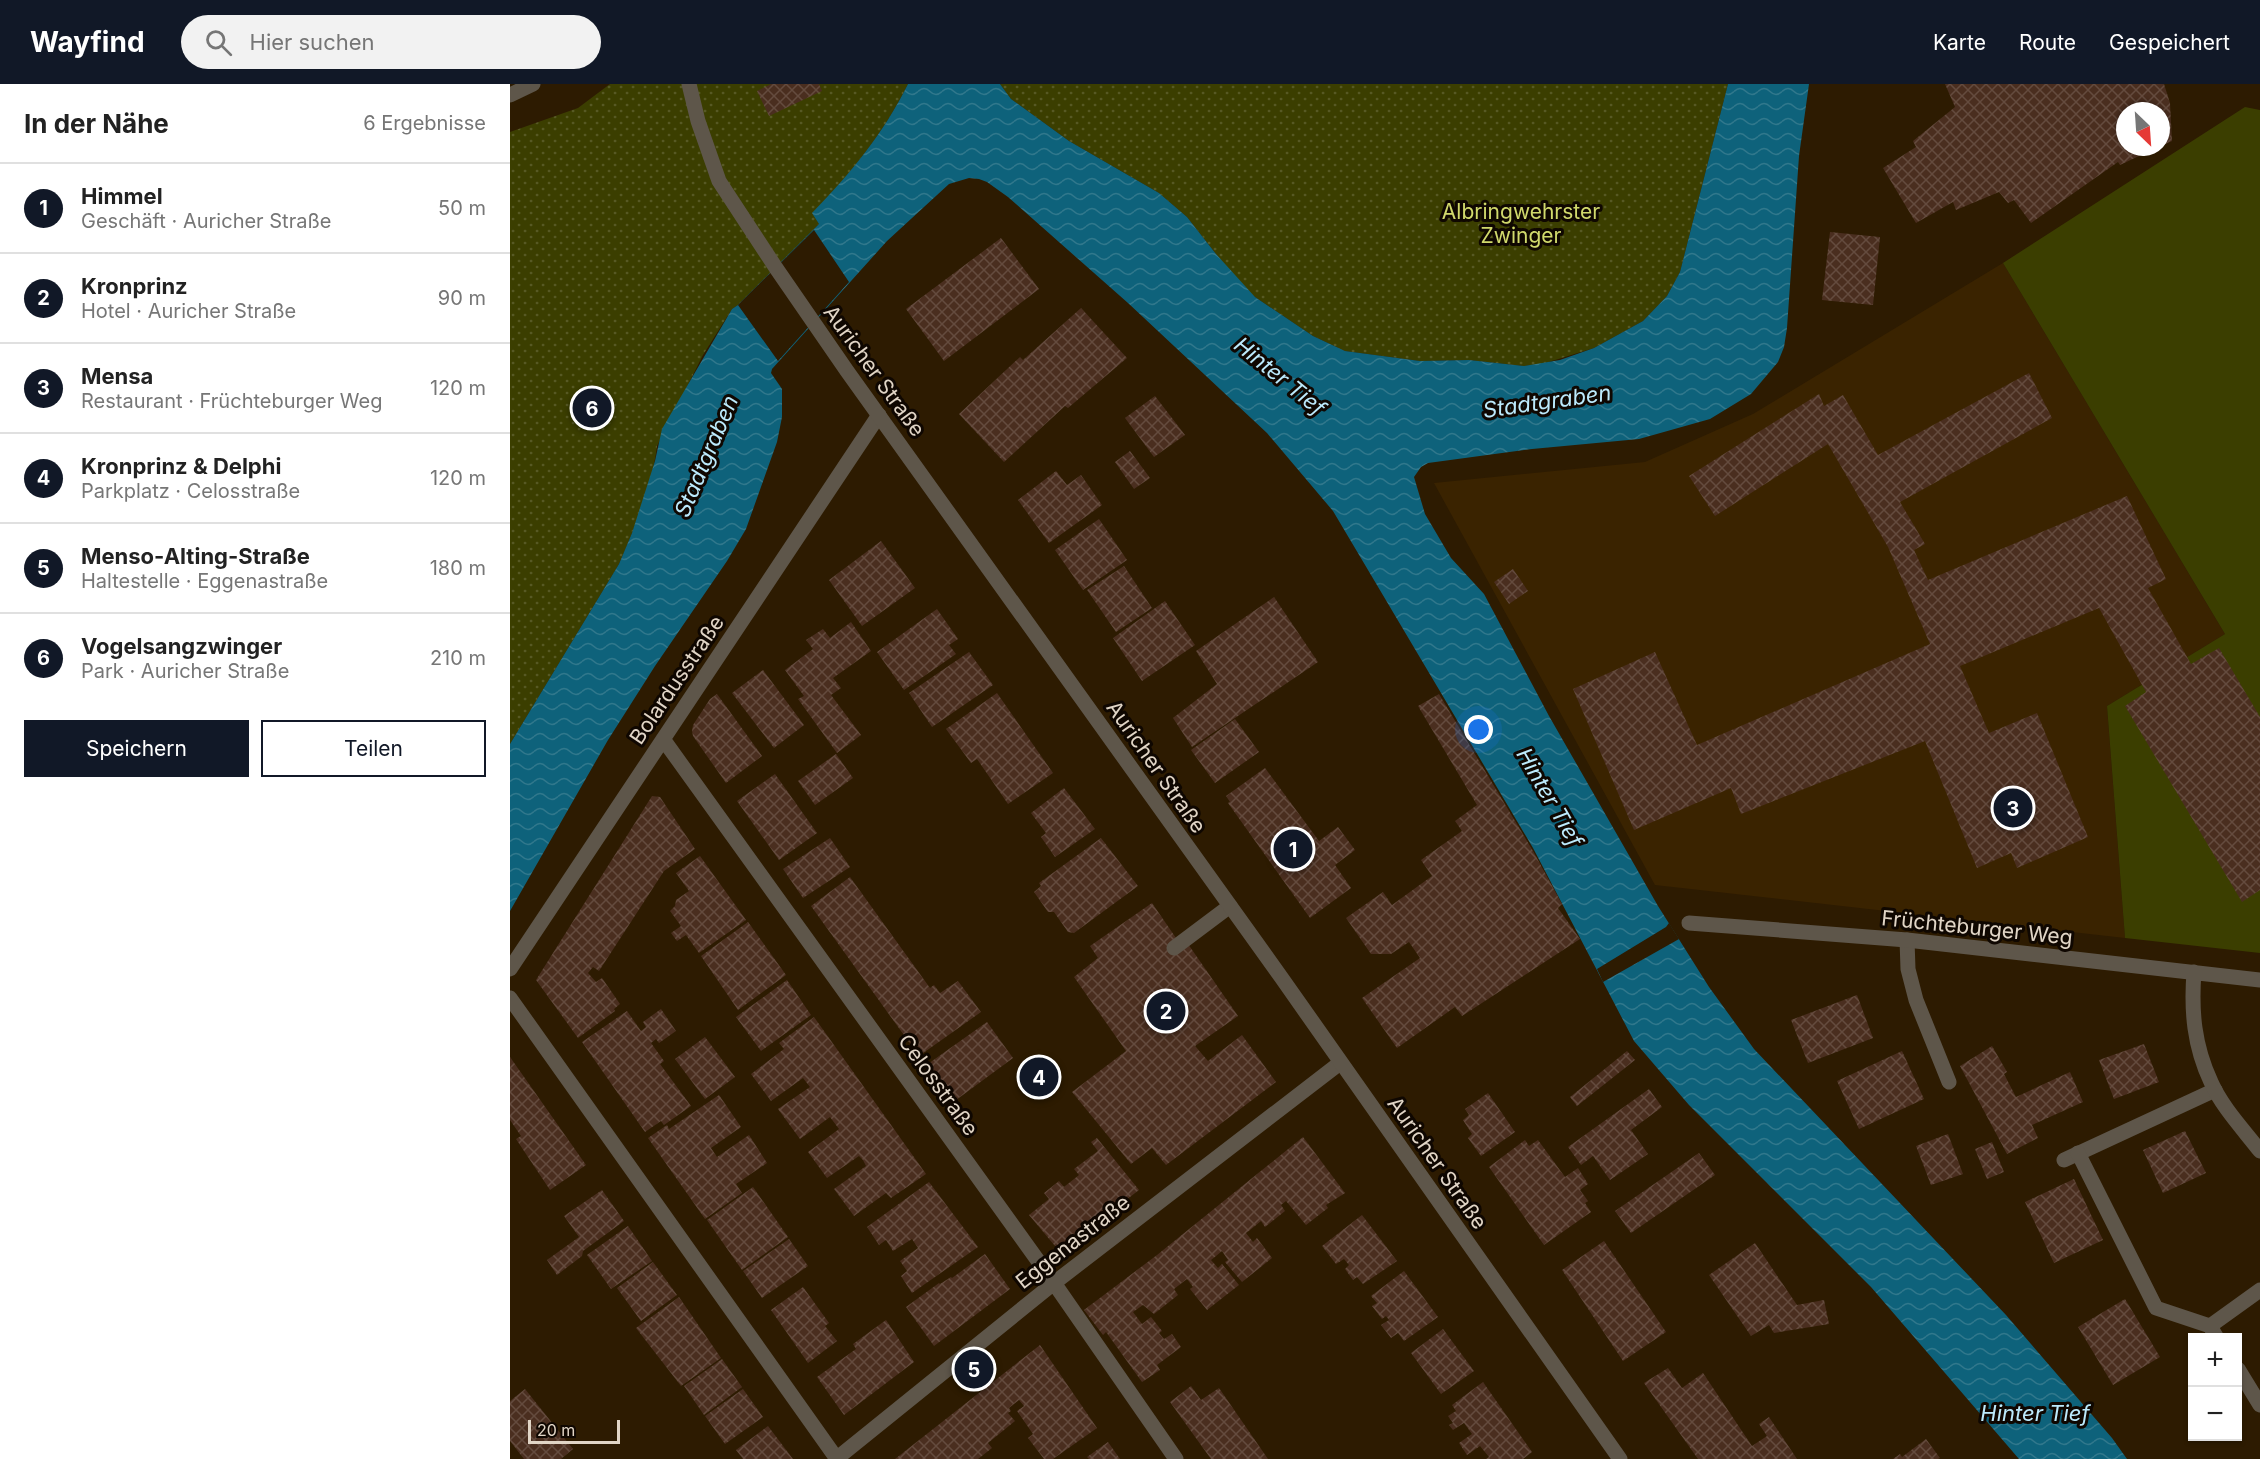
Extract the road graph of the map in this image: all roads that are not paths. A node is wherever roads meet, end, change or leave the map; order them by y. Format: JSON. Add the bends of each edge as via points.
{"nodes":[{"id":1,"x":533,"y":84,"type":"edge"},
{"id":2,"x":689,"y":84,"type":"edge"},
{"id":3,"x":510,"y":94,"type":"edge"},
{"id":4,"x":879,"y":415,"type":"junction"},
{"id":5,"x":663,"y":739,"type":"junction"},
{"id":6,"x":1230,"y":906,"type":"junction"},
{"id":7,"x":1689,"y":923,"type":"dead end"},
{"id":8,"x":1907,"y":940,"type":"junction"},
{"id":9,"x":1174,"y":948,"type":"dead end"},
{"id":10,"x":510,"y":969,"type":"edge"},
{"id":11,"x":2194,"y":972,"type":"junction"},
{"id":12,"x":2260,"y":980,"type":"edge"},
{"id":13,"x":510,"y":998,"type":"edge"},
{"id":14,"x":1340,"y":1063,"type":"junction"},
{"id":15,"x":1949,"y":1082,"type":"dead end"},
{"id":16,"x":2215,"y":1090,"type":"junction"},
{"id":17,"x":2260,"y":1151,"type":"edge"},
{"id":18,"x":1054,"y":1283,"type":"junction"},
{"id":19,"x":2260,"y":1290,"type":"edge"},
{"id":20,"x":2214,"y":1332,"type":"edge"},
{"id":21,"x":2242,"y":1376,"type":"edge"},
{"id":22,"x":2260,"y":1405,"type":"edge"},
{"id":23,"x":837,"y":1459,"type":"edge"},
{"id":24,"x":1176,"y":1459,"type":"edge"},
{"id":25,"x":1620,"y":1459,"type":"edge"}],
"edges":[{"from":1,"to":3,"type":"street"},
{"from":2,"to":4,"type":"street","name":"Auricher Straße","via":[[719,181]]},
{"from":4,"to":5,"type":"street","name":"Bolardusstraße"},
{"from":4,"to":6,"type":"street","name":"Auricher Straße"},
{"from":5,"to":10,"type":"street","name":"Bolardusstraße"},
{"from":5,"to":18,"type":"street","name":"Celosstraße"},
{"from":6,"to":9,"type":"street"},
{"from":6,"to":14,"type":"street","name":"Auricher Straße"},
{"from":7,"to":8,"type":"street","name":"Früchteburger Weg"},
{"from":8,"to":11,"type":"street","name":"Früchteburger Weg"},
{"from":8,"to":15,"type":"street","via":[[1908,969],[1916,1000]]},
{"from":11,"to":12,"type":"street","name":"Früchteburger Weg"},
{"from":11,"to":16,"type":"street","via":[[2195,1029]]},
{"from":13,"to":23,"type":"street"},
{"from":14,"to":18,"type":"street","name":"Eggenastraße"},
{"from":14,"to":25,"type":"street","name":"Auricher Straße"},
{"from":16,"to":17,"type":"street"},
{"from":16,"to":20,"type":"street","via":[[2071,1157],[2156,1308]]},
{"from":18,"to":23,"type":"street","name":"Eggenastraße"},
{"from":18,"to":24,"type":"street","name":"Celosstraße"},
{"from":19,"to":20,"type":"street"},
{"from":21,"to":22,"type":"street"}]}
